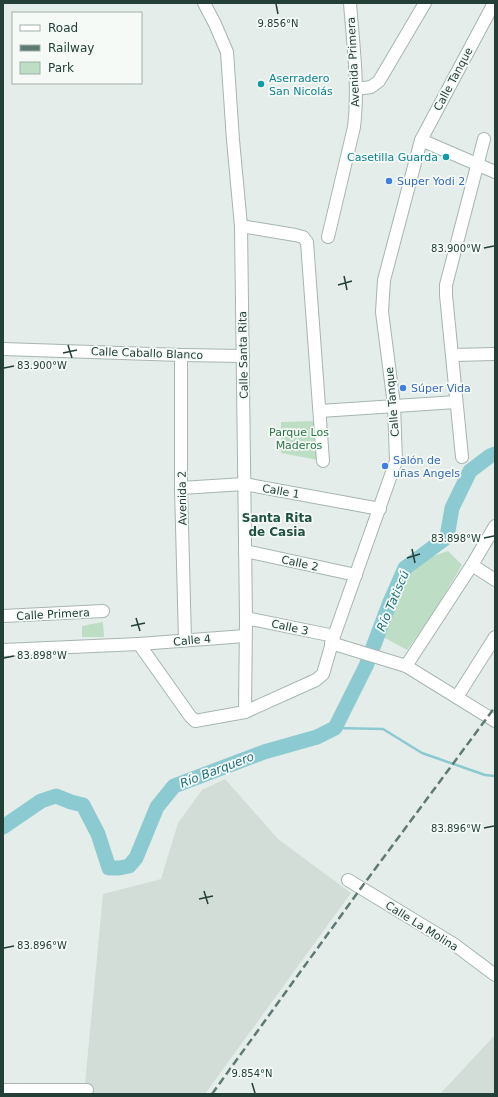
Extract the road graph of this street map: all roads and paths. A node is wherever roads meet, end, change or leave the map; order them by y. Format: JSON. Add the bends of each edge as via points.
{"nodes":[{"id":1,"x":204,"y":3,"type":"edge"},
{"id":2,"x":350,"y":3,"type":"edge"},
{"id":3,"x":425,"y":3,"type":"edge"},
{"id":4,"x":494,"y":3,"type":"edge"},
{"id":5,"x":356,"y":89,"type":"junction"},
{"id":6,"x":484,"y":139,"type":"dead end"},
{"id":7,"x":421,"y":140,"type":"junction"},
{"id":8,"x":477,"y":164,"type":"junction"},
{"id":9,"x":495,"y":172,"type":"edge"},
{"id":10,"x":241,"y":226,"type":"junction"},
{"id":11,"x":328,"y":237,"type":"dead end"},
{"id":12,"x":3,"y":349,"type":"edge"},
{"id":13,"x":495,"y":354,"type":"edge"},
{"id":14,"x":180,"y":355,"type":"junction"},
{"id":15,"x":452,"y":355,"type":"junction"},
{"id":16,"x":243,"y":356,"type":"junction"},
{"id":17,"x":456,"y":402,"type":"junction"},
{"id":18,"x":394,"y":405,"type":"junction"},
{"id":19,"x":320,"y":411,"type":"junction"},
{"id":20,"x":462,"y":457,"type":"dead end"},
{"id":21,"x":323,"y":461,"type":"dead end"},
{"id":22,"x":244,"y":484,"type":"junction"},
{"id":23,"x":181,"y":488,"type":"junction"},
{"id":24,"x":380,"y":509,"type":"junction"},
{"id":25,"x":495,"y":526,"type":"edge"},
{"id":26,"x":245,"y":551,"type":"junction"},
{"id":27,"x":472,"y":566,"type":"junction"},
{"id":28,"x":356,"y":575,"type":"junction"},
{"id":29,"x":495,"y":580,"type":"edge"},
{"id":30,"x":103,"y":611,"type":"dead end"},
{"id":31,"x":3,"y":616,"type":"edge"},
{"id":32,"x":246,"y":618,"type":"junction"},
{"id":33,"x":245,"y":636,"type":"junction"},
{"id":34,"x":495,"y":637,"type":"edge"},
{"id":35,"x":332,"y":639,"type":"junction"},
{"id":36,"x":185,"y":640,"type":"junction"},
{"id":37,"x":139,"y":644,"type":"junction"},
{"id":38,"x":3,"y":650,"type":"edge"},
{"id":39,"x":406,"y":666,"type":"junction"},
{"id":40,"x":457,"y":697,"type":"junction"},
{"id":41,"x":245,"y":712,"type":"junction"},
{"id":42,"x":495,"y":721,"type":"edge"},
{"id":43,"x":348,"y":880,"type":"dead end"},
{"id":44,"x":495,"y":974,"type":"edge"},
{"id":45,"x":3,"y":1090,"type":"edge"},
{"id":46,"x":87,"y":1090,"type":"dead end"}],
"edges":[{"from":1,"to":10,"type":"street","name":"Calle Santa Rita","via":[[227,52]]},
{"from":2,"to":5,"type":"street","name":"Avenida Primera"},
{"from":3,"to":5,"type":"street","via":[[379,81],[372,87]]},
{"from":4,"to":7,"type":"street","name":"Calle Tanque"},
{"from":5,"to":11,"type":"street","name":"Avenida Primera","via":[[354,127]]},
{"from":6,"to":8,"type":"street"},
{"from":7,"to":8,"type":"street"},
{"from":7,"to":18,"type":"street","name":"Calle Tanque","via":[[384,280],[382,312]]},
{"from":8,"to":9,"type":"street"},
{"from":8,"to":15,"type":"street","via":[[446,285]]},
{"from":10,"to":16,"type":"street","name":"Calle Santa Rita"},
{"from":10,"to":19,"type":"street","via":[[303,237],[308,242]]},
{"from":12,"to":14,"type":"street","name":"Calle Caballo Blanco"},
{"from":13,"to":15,"type":"street"},
{"from":14,"to":16,"type":"street","name":"Calle Caballo Blanco"},
{"from":14,"to":23,"type":"street","name":"Avenida 2"},
{"from":15,"to":17,"type":"street"},
{"from":16,"to":22,"type":"street","name":"Calle Santa Rita"},
{"from":17,"to":18,"type":"street"},
{"from":17,"to":20,"type":"street"},
{"from":18,"to":19,"type":"street"},
{"from":18,"to":24,"type":"street","name":"Calle Tanque","via":[[396,461]]},
{"from":19,"to":21,"type":"street"},
{"from":22,"to":23,"type":"street","name":"Calle 1"},
{"from":22,"to":24,"type":"street","name":"Calle 1"},
{"from":22,"to":26,"type":"street","name":"Calle Santa Rita"},
{"from":23,"to":36,"type":"street","name":"Avenida 2"},
{"from":24,"to":28,"type":"street","name":"Calle Tanque"},
{"from":25,"to":27,"type":"street"},
{"from":26,"to":28,"type":"street","name":"Calle 2"},
{"from":26,"to":32,"type":"street","name":"Calle Santa Rita"},
{"from":27,"to":29,"type":"street"},
{"from":27,"to":39,"type":"street"},
{"from":28,"to":35,"type":"street","name":"Calle Tanque"},
{"from":30,"to":31,"type":"street","name":"Calle Primera"},
{"from":32,"to":33,"type":"street","name":"Calle Santa Rita"},
{"from":32,"to":35,"type":"street","name":"Calle 3"},
{"from":33,"to":36,"type":"street","name":"Calle 4"},
{"from":33,"to":41,"type":"street","name":"Calle Santa Rita"},
{"from":34,"to":40,"type":"street"},
{"from":35,"to":39,"type":"street","name":"Calle 3","via":[[359,651]]},
{"from":35,"to":41,"type":"street","name":"Calle Tanque","via":[[323,674],[316,680]]},
{"from":36,"to":37,"type":"street","name":"Calle 4"},
{"from":37,"to":38,"type":"street"},
{"from":37,"to":41,"type":"street","name":"Calle Tanque","via":[[195,721]]},
{"from":39,"to":40,"type":"street","name":"Calle 3"},
{"from":40,"to":42,"type":"street","name":"Calle 3"},
{"from":43,"to":44,"type":"street","name":"Calle La Molina","via":[[455,945]]},
{"from":45,"to":46,"type":"street"}]}
